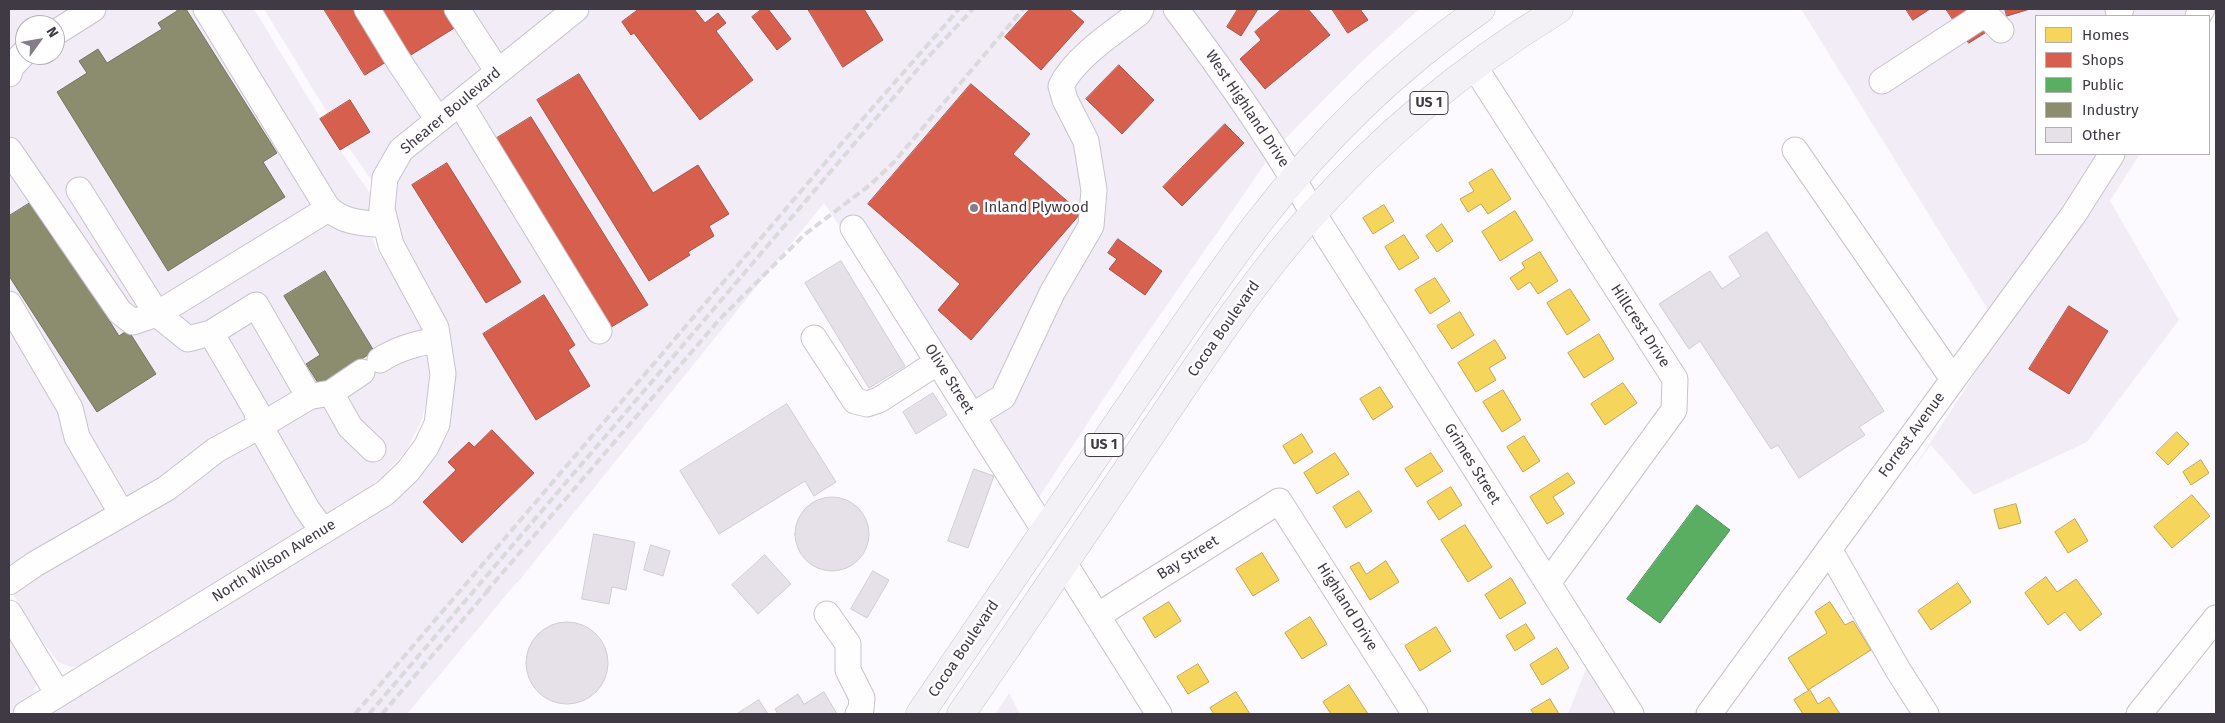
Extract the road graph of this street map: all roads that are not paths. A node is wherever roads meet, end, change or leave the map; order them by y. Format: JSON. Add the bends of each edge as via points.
{"nodes":[{"id":1,"x":93,"y":9,"type":"edge"},
{"id":2,"x":206,"y":9,"type":"edge"},
{"id":3,"x":367,"y":9,"type":"edge"},
{"id":4,"x":457,"y":9,"type":"edge"},
{"id":5,"x":576,"y":9,"type":"edge"},
{"id":6,"x":1141,"y":9,"type":"edge"},
{"id":7,"x":1176,"y":9,"type":"edge"},
{"id":8,"x":1481,"y":9,"type":"edge"},
{"id":9,"x":1559,"y":9,"type":"edge"},
{"id":10,"x":65,"y":27,"type":"edge"},
{"id":11,"x":2001,"y":30,"type":"dead end"},
{"id":12,"x":15,"y":63,"type":"edge"},
{"id":13,"x":1474,"y":66,"type":"junction"},
{"id":14,"x":498,"y":72,"type":"junction"},
{"id":15,"x":9,"y":74,"type":"edge"},
{"id":16,"x":1882,"y":81,"type":"dead end"},
{"id":17,"x":460,"y":103,"type":"junction"},
{"id":18,"x":438,"y":120,"type":"junction"},
{"id":19,"x":9,"y":150,"type":"edge"},
{"id":20,"x":1795,"y":150,"type":"dead end"},
{"id":21,"x":2111,"y":155,"type":"edge"},
{"id":22,"x":1294,"y":180,"type":"junction"},
{"id":23,"x":79,"y":190,"type":"dead end"},
{"id":24,"x":328,"y":209,"type":"junction"},
{"id":25,"x":1313,"y":213,"type":"junction"},
{"id":26,"x":386,"y":225,"type":"junction"},
{"id":27,"x":853,"y":228,"type":"dead end"},
{"id":28,"x":9,"y":304,"type":"edge"},
{"id":29,"x":157,"y":314,"type":"junction"},
{"id":30,"x":599,"y":331,"type":"dead end"},
{"id":31,"x":211,"y":333,"type":"junction"},
{"id":32,"x":814,"y":338,"type":"dead end"},
{"id":33,"x":440,"y":345,"type":"junction"},
{"id":34,"x":938,"y":362,"type":"junction"},
{"id":35,"x":1157,"y":367,"type":"junction"},
{"id":36,"x":1953,"y":379,"type":"junction"},
{"id":37,"x":320,"y":395,"type":"junction"},
{"id":38,"x":972,"y":416,"type":"junction"},
{"id":39,"x":260,"y":426,"type":"junction"},
{"id":40,"x":373,"y":449,"type":"dead end"},
{"id":41,"x":1279,"y":501,"type":"joint"},
{"id":42,"x":122,"y":514,"type":"junction"},
{"id":43,"x":323,"y":531,"type":"junction"},
{"id":44,"x":1045,"y":531,"type":"junction"},
{"id":45,"x":1829,"y":549,"type":"junction"},
{"id":46,"x":1064,"y":563,"type":"junction"},
{"id":47,"x":9,"y":582,"type":"edge"},
{"id":48,"x":1548,"y":583,"type":"junction"},
{"id":49,"x":9,"y":613,"type":"edge"},
{"id":50,"x":827,"y":614,"type":"dead end"},
{"id":51,"x":1097,"y":616,"type":"junction"},
{"id":52,"x":2216,"y":618,"type":"edge"},
{"id":53,"x":58,"y":694,"type":"junction"},
{"id":54,"x":26,"y":714,"type":"edge"},
{"id":55,"x":858,"y":714,"type":"edge"},
{"id":56,"x":920,"y":714,"type":"edge"},
{"id":57,"x":949,"y":714,"type":"edge"},
{"id":58,"x":961,"y":714,"type":"edge"},
{"id":59,"x":1159,"y":714,"type":"edge"},
{"id":60,"x":1415,"y":714,"type":"edge"},
{"id":61,"x":1631,"y":714,"type":"edge"},
{"id":62,"x":1709,"y":714,"type":"edge"},
{"id":63,"x":1926,"y":714,"type":"edge"},
{"id":64,"x":2138,"y":714,"type":"edge"}],
"edges":[{"from":1,"to":10,"type":"street"},
{"from":2,"to":24,"type":"street"},
{"from":3,"to":18,"type":"street"},
{"from":4,"to":14,"type":"street"},
{"from":5,"to":14,"type":"street","name":"Shearer Boulevard"},
{"from":6,"to":38,"type":"street","via":[[1067,74],[1061,86],[1086,141],[1094,190],[1091,226],[1052,292],[1003,397]]},
{"from":7,"to":22,"type":"street","name":"West Highland Drive","via":[[1224,72]]},
{"from":8,"to":22,"type":"main road","name":"Cocoa Boulevard","number":"US 1","via":[[1402,70]]},
{"from":9,"to":13,"type":"main road","name":"Cocoa Boulevard","number":"US 1"},
{"from":11,"to":16,"type":"street","via":[[1985,16],[1980,17]]},
{"from":12,"to":15,"type":"street"},
{"from":13,"to":25,"type":"main road","name":"Cocoa Boulevard","number":"US 1","via":[[1392,136]]},
{"from":13,"to":48,"type":"street","name":"Hillcrest Drive","via":[[1675,379],[1674,410]]},
{"from":14,"to":17,"type":"street","name":"Shearer Boulevard"},
{"from":17,"to":18,"type":"street","name":"Shearer Boulevard"},
{"from":17,"to":30,"type":"street"},
{"from":18,"to":26,"type":"street","name":"Shearer Boulevard","via":[[401,150],[385,178],[382,209]]},
{"from":19,"to":29,"type":"street","via":[[120,312],[133,322]]},
{"from":20,"to":36,"type":"street"},
{"from":21,"to":36,"type":"street","name":"Forrest Avenue","via":[[2074,214]]},
{"from":22,"to":25,"type":"street","name":"West Highland Drive"},
{"from":22,"to":35,"type":"main road","name":"Cocoa Boulevard","number":"US 1","via":[[1230,261]]},
{"from":23,"to":29,"type":"street"},
{"from":24,"to":26,"type":"street","via":[[335,216],[360,224]]},
{"from":24,"to":29,"type":"street"},
{"from":25,"to":46,"type":"main road","name":"Cocoa Boulevard","number":"US 1","via":[[1230,319]]},
{"from":25,"to":48,"type":"street","name":"Grimes Street"},
{"from":26,"to":33,"type":"street","name":"Shearer Boulevard","via":[[391,245],[436,328]]},
{"from":27,"to":34,"type":"street","name":"Olive Street"},
{"from":28,"to":42,"type":"street","via":[[70,408],[77,437]]},
{"from":29,"to":31,"type":"street","via":[[188,339]]},
{"from":31,"to":37,"type":"street","via":[[256,306]]},
{"from":31,"to":39,"type":"street","via":[[256,410]]},
{"from":32,"to":34,"type":"street","via":[[855,401],[867,404],[879,400]]},
{"from":33,"to":37,"type":"street","via":[[417,343],[394,351]]},
{"from":33,"to":43,"type":"street","name":"North Wilson Avenue","via":[[441,398],[437,424],[426,447],[408,471],[385,493]]},
{"from":34,"to":38,"type":"street","name":"Olive Street"},
{"from":35,"to":44,"type":"main road","name":"Cocoa Boulevard","number":"US 1"},
{"from":35,"to":46,"type":"main road","via":[[1146,410],[1069,525],[1062,548]]},
{"from":36,"to":45,"type":"street","name":"Forrest Avenue"},
{"from":37,"to":39,"type":"street"},
{"from":37,"to":40,"type":"street"},
{"from":38,"to":44,"type":"street","name":"Olive Street"},
{"from":39,"to":42,"type":"street","via":[[216,450],[179,480]]},
{"from":39,"to":43,"type":"street"},
{"from":41,"to":51,"type":"street","name":"Bay Street"},
{"from":41,"to":60,"type":"street","name":"Highland Drive"},
{"from":42,"to":47,"type":"street"},
{"from":43,"to":53,"type":"street","name":"North Wilson Avenue"},
{"from":44,"to":56,"type":"main road","name":"Cocoa Boulevard","number":"US 1"},
{"from":44,"to":57,"type":"main road","via":[[1049,549],[1045,568]]},
{"from":45,"to":62,"type":"street","name":"Forrest Avenue"},
{"from":45,"to":63,"type":"street"},
{"from":46,"to":51,"type":"street"},
{"from":46,"to":58,"type":"main road","name":"Cocoa Boulevard","number":"US 1"},
{"from":48,"to":61,"type":"street","name":"Grimes Street"},
{"from":49,"to":53,"type":"street"},
{"from":50,"to":55,"type":"street","via":[[848,644],[848,670],[862,698],[862,709]]},
{"from":51,"to":59,"type":"street"},
{"from":52,"to":64,"type":"street"},
{"from":53,"to":54,"type":"street","name":"North Wilson Avenue"}]}
